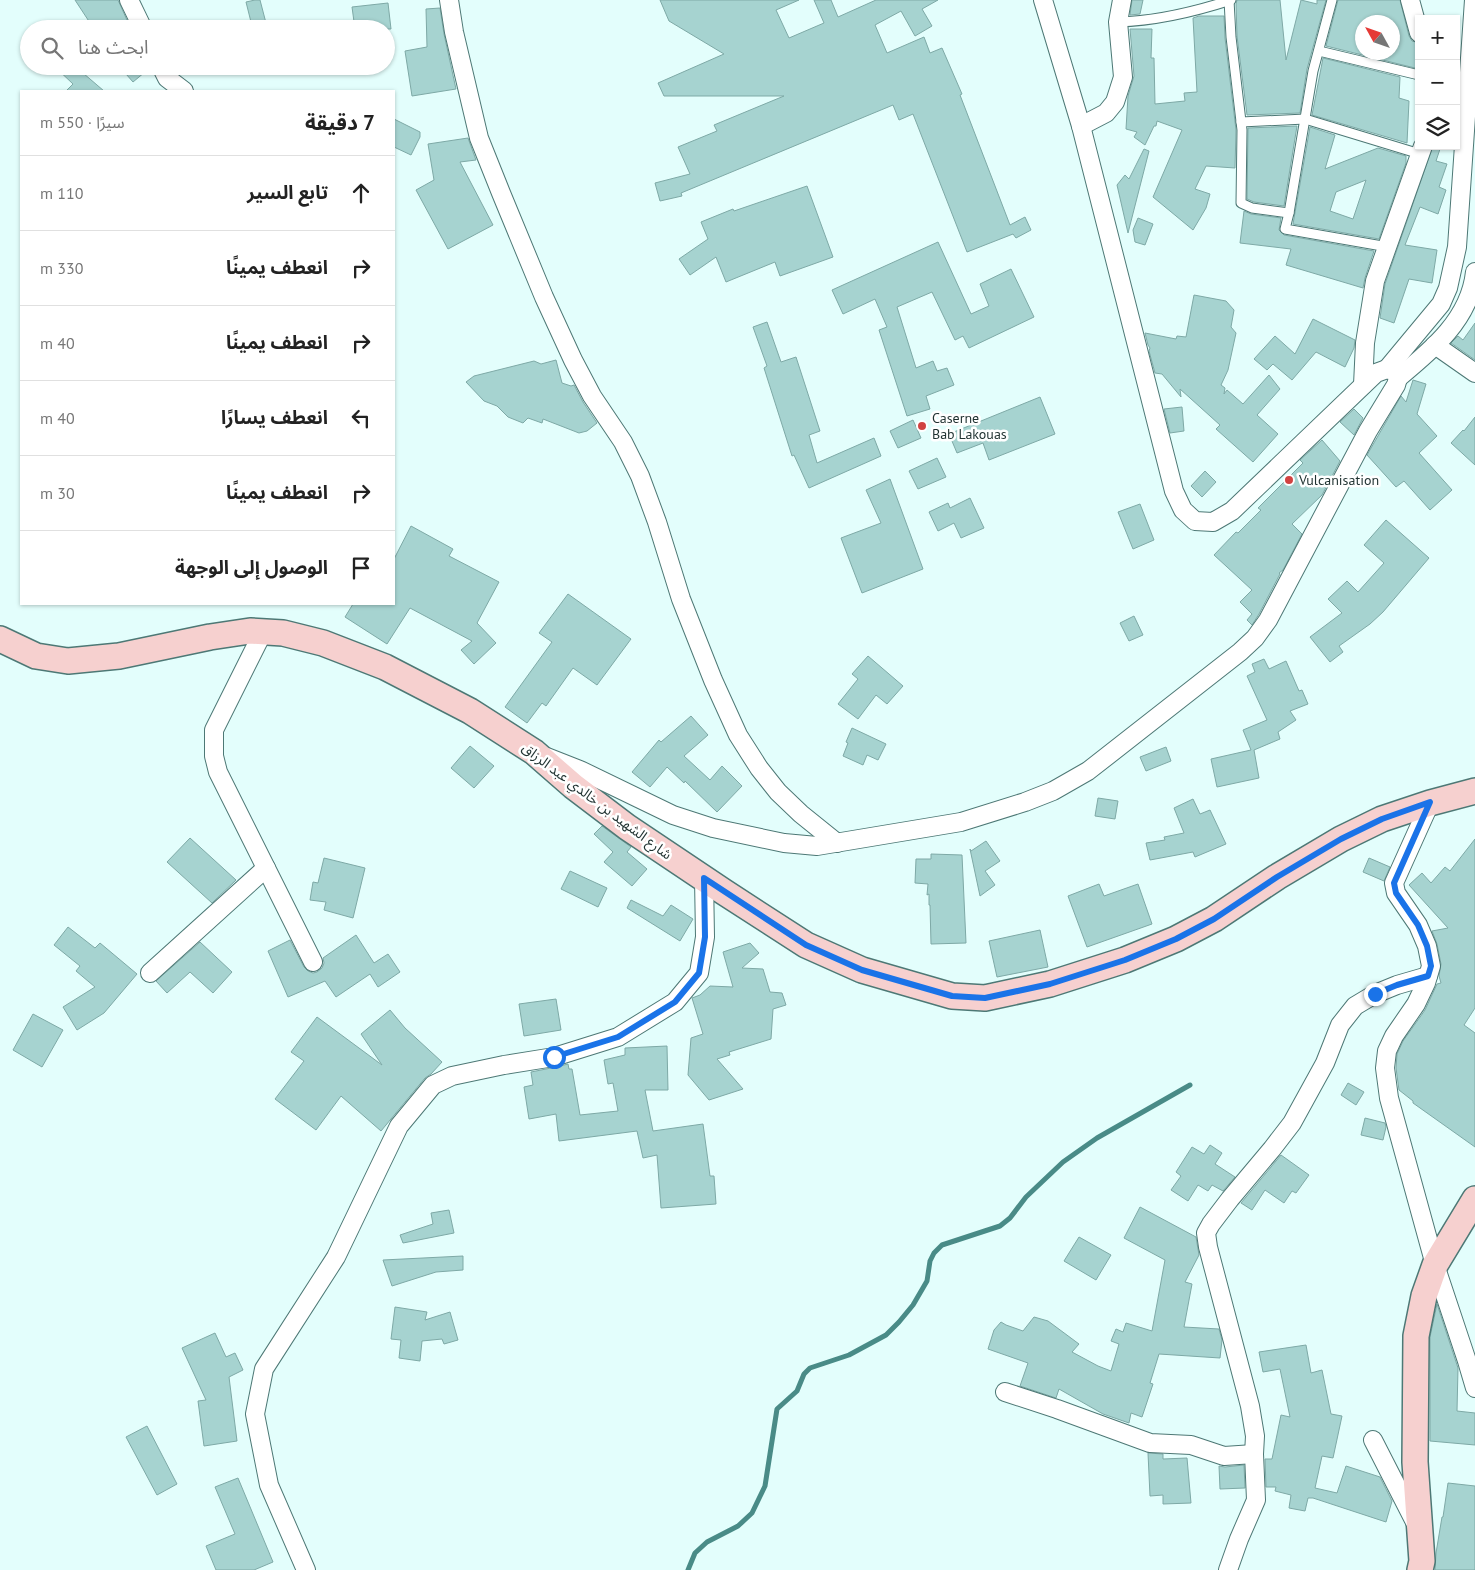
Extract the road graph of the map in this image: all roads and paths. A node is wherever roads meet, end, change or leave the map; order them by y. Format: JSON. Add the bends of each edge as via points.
{"nodes":[{"id":1,"x":129,"y":0,"type":"edge"},
{"id":2,"x":449,"y":0,"type":"edge"},
{"id":3,"x":1043,"y":0,"type":"edge"},
{"id":4,"x":1122,"y":0,"type":"edge"},
{"id":5,"x":1229,"y":0,"type":"edge"},
{"id":6,"x":1332,"y":0,"type":"edge"},
{"id":7,"x":1410,"y":0,"type":"edge"},
{"id":8,"x":1474,"y":0,"type":"edge"},
{"id":9,"x":1415,"y":18,"type":"edge"},
{"id":10,"x":139,"y":20,"type":"edge"},
{"id":11,"x":1118,"y":22,"type":"junction"},
{"id":12,"x":1318,"y":51,"type":"junction"},
{"id":13,"x":1415,"y":74,"type":"edge"},
{"id":14,"x":166,"y":75,"type":"edge"},
{"id":15,"x":183,"y":90,"type":"edge"},
{"id":16,"x":1305,"y":120,"type":"junction"},
{"id":17,"x":1241,"y":122,"type":"junction"},
{"id":18,"x":1081,"y":126,"type":"junction"},
{"id":19,"x":1415,"y":148,"type":"edge"},
{"id":20,"x":1422,"y":150,"type":"edge"},
{"id":21,"x":1289,"y":212,"type":"junction"},
{"id":22,"x":1388,"y":247,"type":"junction"},
{"id":23,"x":1475,"y":272,"type":"edge"},
{"id":24,"x":1435,"y":345,"type":"junction"},
{"id":25,"x":1475,"y":373,"type":"edge"},
{"id":26,"x":1392,"y":374,"type":"junction"},
{"id":27,"x":1363,"y":385,"type":"junction"},
{"id":28,"x":263,"y":632,"type":"junction"},
{"id":29,"x":0,"y":639,"type":"edge"},
{"id":30,"x":534,"y":752,"type":"junction"},
{"id":31,"x":1475,"y":790,"type":"edge"},
{"id":32,"x":1430,"y":802,"type":"junction"},
{"id":33,"x":837,"y":843,"type":"junction"},
{"id":34,"x":266,"y":868,"type":"junction"},
{"id":35,"x":704,"y":878,"type":"junction"},
{"id":36,"x":313,"y":962,"type":"dead end"},
{"id":37,"x":150,"y":973,"type":"dead end"},
{"id":38,"x":1428,"y":976,"type":"junction"},
{"id":39,"x":1475,"y":1199,"type":"edge"},
{"id":40,"x":1435,"y":1266,"type":"junction"},
{"id":41,"x":1475,"y":1388,"type":"edge"},
{"id":42,"x":1005,"y":1392,"type":"dead end"},
{"id":43,"x":1372,"y":1440,"type":"dead end"},
{"id":44,"x":1254,"y":1454,"type":"junction"},
{"id":45,"x":1420,"y":1531,"type":"junction"},
{"id":46,"x":306,"y":1570,"type":"edge"},
{"id":47,"x":1228,"y":1570,"type":"edge"},
{"id":48,"x":1420,"y":1570,"type":"edge"}],
"edges":[{"from":1,"to":10,"type":"street"},
{"from":2,"to":33,"type":"street","via":[[479,138],[573,360],[640,476],[681,600],[716,688],[738,735],[759,768],[778,792]]},
{"from":3,"to":18,"type":"street"},
{"from":4,"to":11,"type":"street"},
{"from":5,"to":11,"type":"lane","via":[[1172,16]]},
{"from":5,"to":17,"type":"lane"},
{"from":6,"to":12,"type":"lane"},
{"from":7,"to":9,"type":"street"},
{"from":8,"to":26,"type":"street","via":[[1457,247],[1441,304]]},
{"from":11,"to":18,"type":"street","via":[[1122,77],[1116,102],[1106,113]]},
{"from":12,"to":13,"type":"lane"},
{"from":12,"to":16,"type":"lane"},
{"from":14,"to":15,"type":"street"},
{"from":16,"to":17,"type":"lane"},
{"from":16,"to":19,"type":"lane"},
{"from":16,"to":21,"type":"lane"},
{"from":17,"to":21,"type":"lane","via":[[1241,203],[1252,208]]},
{"from":18,"to":27,"type":"street","via":[[1174,491],[1183,510],[1195,521],[1213,522],[1232,511]]},
{"from":20,"to":22,"type":"street"},
{"from":21,"to":22,"type":"lane","via":[[1285,229]]},
{"from":22,"to":27,"type":"street","via":[[1375,281],[1365,343]]},
{"from":23,"to":24,"type":"street","via":[[1464,311]]},
{"from":24,"to":25,"type":"street"},
{"from":24,"to":26,"type":"street"},
{"from":26,"to":27,"type":"street","via":[[1376,373]]},
{"from":26,"to":33,"type":"street","via":[[1396,385],[1368,431],[1268,620],[1240,652],[1088,771],[1053,791],[961,822]]},
{"from":28,"to":29,"type":"main road","name":"شارع الشهيد بن خالدي عبد الرزاق","via":[[250,631],[118,656],[68,661],[36,656]]},
{"from":28,"to":30,"type":"main road","name":"شارع الشهيد بن خالدي عبد الرزاق","via":[[284,633],[323,643],[385,667],[470,711]]},
{"from":28,"to":34,"type":"street","via":[[214,730],[214,756],[218,772]]},
{"from":30,"to":33,"type":"street","via":[[580,770],[673,815],[713,828],[784,843],[817,846]]},
{"from":30,"to":35,"type":"main road","name":"شارع الشهيد بن خالدي عبد الرزاق","via":[[620,821]]},
{"from":31,"to":32,"type":"main road","name":"شارع الشهيد بن خالدي عبد الرزاق"},
{"from":32,"to":35,"type":"main road","name":"شارع الشهيد بن خالدي عبد الرزاق","via":[[1382,819],[1341,839],[1214,919],[1176,939],[1125,960],[1050,984],[985,998],[952,996],[862,970],[806,945]]},
{"from":32,"to":38,"type":"street","via":[[1394,883],[1396,893],[1418,925],[1427,946],[1431,966]]},
{"from":34,"to":36,"type":"street"},
{"from":34,"to":37,"type":"street"},
{"from":35,"to":46,"type":"street","via":[[705,937],[699,973],[675,1002],[618,1037],[554,1057],[452,1076],[433,1085],[399,1126],[336,1257],[264,1369],[255,1414],[269,1485]]},
{"from":38,"to":40,"type":"street","via":[[1416,1004],[1394,1036],[1387,1051],[1385,1068],[1389,1098]]},
{"from":38,"to":44,"type":"street","via":[[1382,991],[1356,1006],[1340,1025],[1325,1062],[1292,1123],[1230,1198],[1206,1233],[1250,1406]]},
{"from":39,"to":40,"type":"main road"},
{"from":40,"to":41,"type":"street"},
{"from":40,"to":45,"type":"main road","via":[[1424,1296],[1416,1336],[1415,1462]]},
{"from":42,"to":44,"type":"street","via":[[1150,1442],[1190,1446],[1224,1456]]},
{"from":43,"to":45,"type":"street"},
{"from":44,"to":47,"type":"street","via":[[1256,1500]]},
{"from":45,"to":48,"type":"main road"}]}
